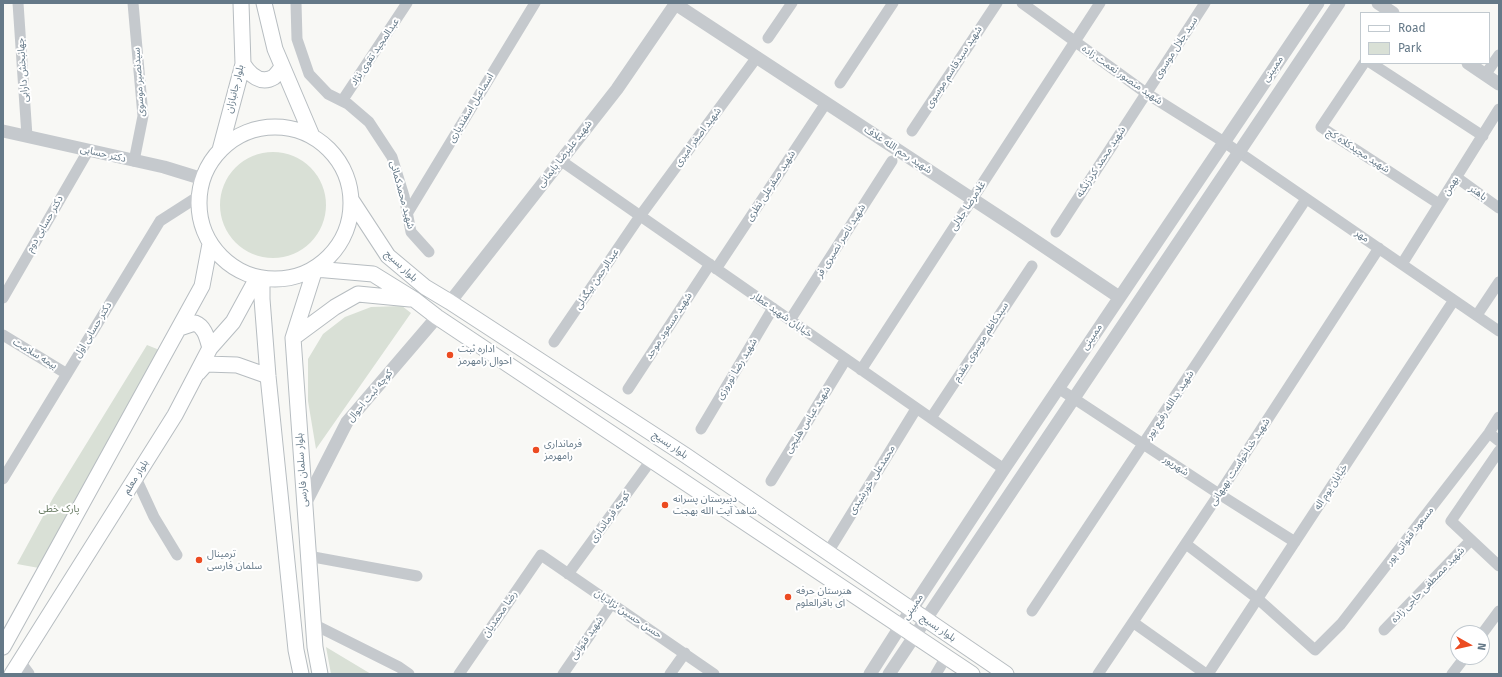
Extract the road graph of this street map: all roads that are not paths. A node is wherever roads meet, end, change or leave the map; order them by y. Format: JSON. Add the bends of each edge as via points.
{"nodes":[{"id":1,"x":18,"y":3,"type":"edge"},
{"id":2,"x":133,"y":3,"type":"edge"},
{"id":3,"x":241,"y":3,"type":"edge"},
{"id":4,"x":264,"y":3,"type":"edge"},
{"id":5,"x":296,"y":3,"type":"edge"},
{"id":6,"x":407,"y":3,"type":"edge"},
{"id":7,"x":534,"y":3,"type":"edge"},
{"id":8,"x":675,"y":3,"type":"edge"},
{"id":9,"x":792,"y":3,"type":"edge"},
{"id":10,"x":893,"y":3,"type":"edge"},
{"id":11,"x":996,"y":3,"type":"edge"},
{"id":12,"x":1022,"y":3,"type":"edge"},
{"id":13,"x":1100,"y":3,"type":"edge"},
{"id":14,"x":1205,"y":3,"type":"edge"},
{"id":15,"x":1318,"y":3,"type":"edge"},
{"id":16,"x":1339,"y":3,"type":"edge"},
{"id":17,"x":1378,"y":3,"type":"edge"},
{"id":18,"x":1392,"y":12,"type":"edge"},
{"id":19,"x":768,"y":38,"type":"dead end"},
{"id":20,"x":1074,"y":42,"type":"junction"},
{"id":21,"x":1499,"y":55,"type":"edge"},
{"id":22,"x":757,"y":57,"type":"junction"},
{"id":23,"x":243,"y":64,"type":"junction"},
{"id":24,"x":1363,"y":64,"type":"edge"},
{"id":25,"x":1373,"y":64,"type":"edge"},
{"id":26,"x":1469,"y":64,"type":"edge"},
{"id":27,"x":282,"y":67,"type":"junction"},
{"id":28,"x":1485,"y":75,"type":"junction"},
{"id":29,"x":840,"y":83,"type":"dead end"},
{"id":30,"x":1499,"y":84,"type":"edge"},
{"id":31,"x":1146,"y":93,"type":"junction"},
{"id":32,"x":342,"y":101,"type":"junction"},
{"id":33,"x":826,"y":103,"type":"junction"},
{"id":34,"x":1499,"y":109,"type":"edge"},
{"id":35,"x":3,"y":131,"type":"edge"},
{"id":36,"x":912,"y":131,"type":"dead end"},
{"id":37,"x":27,"y":136,"type":"junction"},
{"id":38,"x":312,"y":136,"type":"junction"},
{"id":39,"x":1483,"y":136,"type":"junction"},
{"id":40,"x":1224,"y":142,"type":"junction"},
{"id":41,"x":88,"y":150,"type":"junction"},
{"id":42,"x":220,"y":150,"type":"junction"},
{"id":43,"x":1238,"y":152,"type":"junction"},
{"id":44,"x":560,"y":160,"type":"junction"},
{"id":45,"x":134,"y":161,"type":"junction"},
{"id":46,"x":892,"y":161,"type":"dead end"},
{"id":47,"x":1456,"y":177,"type":"junction"},
{"id":48,"x":203,"y":179,"type":"junction"},
{"id":49,"x":199,"y":196,"type":"junction"},
{"id":50,"x":1306,"y":198,"type":"junction"},
{"id":51,"x":972,"y":199,"type":"junction"},
{"id":52,"x":352,"y":201,"type":"junction"},
{"id":53,"x":1439,"y":204,"type":"junction"},
{"id":54,"x":1499,"y":208,"type":"edge"},
{"id":55,"x":407,"y":214,"type":"junction"},
{"id":56,"x":640,"y":216,"type":"junction"},
{"id":57,"x":1056,"y":232,"type":"dead end"},
{"id":58,"x":210,"y":244,"type":"junction"},
{"id":59,"x":1379,"y":248,"type":"junction"},
{"id":60,"x":429,"y":252,"type":"dead end"},
{"id":61,"x":388,"y":256,"type":"junction"},
{"id":62,"x":1402,"y":264,"type":"junction"},
{"id":63,"x":713,"y":266,"type":"junction"},
{"id":64,"x":1032,"y":266,"type":"dead end"},
{"id":65,"x":315,"y":269,"type":"junction"},
{"id":66,"x":374,"y":274,"type":"junction"},
{"id":67,"x":260,"y":278,"type":"junction"},
{"id":68,"x":1499,"y":282,"type":"edge"},
{"id":69,"x":1119,"y":297,"type":"junction"},
{"id":70,"x":3,"y":298,"type":"edge"},
{"id":71,"x":415,"y":300,"type":"junction"},
{"id":72,"x":1454,"y":300,"type":"junction"},
{"id":73,"x":450,"y":302,"type":"junction"},
{"id":74,"x":773,"y":308,"type":"junction"},
{"id":75,"x":1477,"y":315,"type":"junction"},
{"id":76,"x":437,"y":317,"type":"junction"},
{"id":77,"x":790,"y":320,"type":"junction"},
{"id":78,"x":180,"y":328,"type":"junction"},
{"id":79,"x":1499,"y":331,"type":"edge"},
{"id":80,"x":3,"y":335,"type":"edge"},
{"id":81,"x":293,"y":338,"type":"junction"},
{"id":82,"x":554,"y":342,"type":"dead end"},
{"id":83,"x":210,"y":348,"type":"junction"},
{"id":84,"x":846,"y":359,"type":"junction"},
{"id":85,"x":861,"y":370,"type":"junction"},
{"id":86,"x":67,"y":374,"type":"junction"},
{"id":87,"x":268,"y":376,"type":"junction"},
{"id":88,"x":193,"y":378,"type":"junction"},
{"id":89,"x":628,"y":388,"type":"dead end"},
{"id":90,"x":1058,"y":388,"type":"junction"},
{"id":91,"x":1073,"y":398,"type":"junction"},
{"id":92,"x":916,"y":409,"type":"junction"},
{"id":93,"x":1499,"y":417,"type":"edge"},
{"id":94,"x":931,"y":418,"type":"junction"},
{"id":95,"x":701,"y":429,"type":"dead end"},
{"id":96,"x":1489,"y":433,"type":"junction"},
{"id":97,"x":1499,"y":441,"type":"edge"},
{"id":98,"x":1144,"y":444,"type":"junction"},
{"id":99,"x":1499,"y":451,"type":"edge"},
{"id":100,"x":652,"y":459,"type":"junction"},
{"id":101,"x":1004,"y":469,"type":"junction"},
{"id":102,"x":707,"y":471,"type":"junction"},
{"id":103,"x":136,"y":478,"type":"junction"},
{"id":104,"x":3,"y":479,"type":"edge"},
{"id":105,"x":770,"y":481,"type":"dead end"},
{"id":106,"x":694,"y":489,"type":"junction"},
{"id":107,"x":1219,"y":494,"type":"junction"},
{"id":108,"x":305,"y":504,"type":"junction"},
{"id":109,"x":1471,"y":540,"type":"junction"},
{"id":110,"x":1295,"y":542,"type":"junction"},
{"id":111,"x":1186,"y":544,"type":"junction"},
{"id":112,"x":828,"y":552,"type":"junction"},
{"id":113,"x":177,"y":555,"type":"dead end"},
{"id":114,"x":541,"y":555,"type":"joint"},
{"id":115,"x":308,"y":556,"type":"junction"},
{"id":116,"x":1499,"y":566,"type":"edge"},
{"id":117,"x":568,"y":574,"type":"junction"},
{"id":118,"x":417,"y":576,"type":"dead end"},
{"id":119,"x":1258,"y":599,"type":"junction"},
{"id":120,"x":612,"y":603,"type":"junction"},
{"id":121,"x":911,"y":610,"type":"junction"},
{"id":122,"x":1032,"y":611,"type":"dead end"},
{"id":123,"x":1499,"y":611,"type":"edge"},
{"id":124,"x":925,"y":619,"type":"junction"},
{"id":125,"x":1134,"y":622,"type":"junction"},
{"id":126,"x":313,"y":624,"type":"junction"},
{"id":127,"x":1489,"y":625,"type":"edge"},
{"id":128,"x":900,"y":627,"type":"junction"},
{"id":129,"x":1384,"y":630,"type":"dead end"},
{"id":130,"x":914,"y":635,"type":"junction"},
{"id":131,"x":4,"y":641,"type":"edge"},
{"id":132,"x":685,"y":653,"type":"junction"},
{"id":133,"x":946,"y":657,"type":"junction"},
{"id":134,"x":1459,"y":665,"type":"edge"},
{"id":135,"x":20,"y":670,"type":"edge"},
{"id":136,"x":301,"y":674,"type":"edge"},
{"id":137,"x":320,"y":674,"type":"edge"},
{"id":138,"x":409,"y":674,"type":"edge"},
{"id":139,"x":459,"y":674,"type":"edge"},
{"id":140,"x":563,"y":674,"type":"edge"},
{"id":141,"x":670,"y":674,"type":"edge"},
{"id":142,"x":714,"y":674,"type":"edge"},
{"id":143,"x":870,"y":674,"type":"edge"},
{"id":144,"x":888,"y":674,"type":"edge"},
{"id":145,"x":936,"y":674,"type":"edge"},
{"id":146,"x":972,"y":674,"type":"edge"},
{"id":147,"x":1006,"y":674,"type":"edge"},
{"id":148,"x":1098,"y":674,"type":"edge"},
{"id":149,"x":1207,"y":674,"type":"edge"},
{"id":150,"x":1452,"y":674,"type":"edge"}],
"edges":[{"from":1,"to":37,"type":"street","name":"جهانبخش دارابی"},
{"from":2,"to":45,"type":"street","name":"سیدنصیر موسوی","via":[[143,116]]},
{"from":3,"to":23,"type":"main road","name":"بلوار جانبازان"},
{"from":4,"to":27,"type":"main road"},
{"from":5,"to":32,"type":"street","name":"شهید محمدکمائی","via":[[297,39],[309,74],[328,94]]},
{"from":6,"to":32,"type":"street","name":"عبدالمجید تقوی نژاد"},
{"from":7,"to":55,"type":"street","name":"اسماعیل اسفندیاری"},
{"from":8,"to":22,"type":"street","name":"شهید رحم الله علاف"},
{"from":8,"to":44,"type":"street","name":"شهید علیرضا بایمانی","via":[[617,89]]},
{"from":9,"to":19,"type":"street"},
{"from":10,"to":29,"type":"street"},
{"from":11,"to":36,"type":"street","name":"شهید سیدقاسم موسوی"},
{"from":12,"to":20,"type":"street","name":"شهید منصور نعمت زاده"},
{"from":13,"to":20,"type":"street","name":"غلامرضا جلالی"},
{"from":14,"to":31,"type":"street","name":"سید جلال موسوی"},
{"from":15,"to":40,"type":"street","name":"ممبینی"},
{"from":16,"to":43,"type":"street","name":"ممبینی"},
{"from":17,"to":18,"type":"street"},
{"from":20,"to":31,"type":"street","name":"شهید منصور نعمت زاده"},
{"from":20,"to":51,"type":"street","name":"غلامرضا جلالی"},
{"from":21,"to":28,"type":"street"},
{"from":22,"to":33,"type":"street","name":"شهید رحم الله علاف"},
{"from":22,"to":56,"type":"street","name":"شهید اصغر امیری"},
{"from":23,"to":27,"type":"main road","via":[[249,74],[266,80],[275,76]]},
{"from":23,"to":42,"type":"main road","name":"بلوار جانبازان"},
{"from":24,"to":53,"type":"street","name":"شهید مجیدکلاه کج","via":[[1321,127]]},
{"from":25,"to":39,"type":"street"},
{"from":26,"to":28,"type":"street"},
{"from":27,"to":38,"type":"main road"},
{"from":28,"to":30,"type":"street"},
{"from":31,"to":40,"type":"street","name":"شهید منصور نعمت زاده"},
{"from":31,"to":57,"type":"street","name":"شهید محمد کردزنگنه"},
{"from":32,"to":55,"type":"street","name":"شهید محمدکمائی","via":[[369,122],[392,157]]},
{"from":33,"to":51,"type":"street","name":"شهید رحم الله علاف"},
{"from":33,"to":63,"type":"street","name":"شهید صفرعلی نظری"},
{"from":34,"to":39,"type":"street","name":"بهمن"},
{"from":35,"to":37,"type":"street","name":"دکتر حسابی"},
{"from":37,"to":41,"type":"street","name":"دکتر حسابی"},
{"from":38,"to":42,"type":"main road","via":[[293,128],[273,126],[247,132]]},
{"from":38,"to":52,"type":"main road","via":[[328,147],[340,163],[348,181]]},
{"from":39,"to":47,"type":"street","name":"بهمن"},
{"from":40,"to":43,"type":"street","name":"مهر"},
{"from":40,"to":69,"type":"street","name":"ممبینی"},
{"from":41,"to":45,"type":"street","name":"دکتر حسابی"},
{"from":41,"to":70,"type":"street","name":"دکتر حسابی دوم"},
{"from":42,"to":48,"type":"main road"},
{"from":43,"to":50,"type":"street","name":"مهر"},
{"from":43,"to":91,"type":"street","name":"ممبینی"},
{"from":44,"to":56,"type":"street","name":"خیابان شهید عطار"},
{"from":44,"to":73,"type":"street","name":"شهید علیرضا بایمانی"},
{"from":45,"to":48,"type":"street","name":"دکتر حسابی"},
{"from":46,"to":77,"type":"street","name":"شهید ناصر نصیری فر"},
{"from":47,"to":53,"type":"street","name":"بهمن"},
{"from":47,"to":54,"type":"street","name":"باهنر"},
{"from":48,"to":49,"type":"main road"},
{"from":49,"to":58,"type":"main road","via":[[200,218]]},
{"from":49,"to":86,"type":"street","name":"دکتر حسابی اول","via":[[160,221]]},
{"from":50,"to":59,"type":"street","name":"مهر"},
{"from":50,"to":98,"type":"street","name":"شهید یدالله رفیع پور"},
{"from":51,"to":69,"type":"street","name":"شهید رحم الله علاف"},
{"from":51,"to":85,"type":"street","name":"غلامرضا جلالی"},
{"from":52,"to":61,"type":"main road","name":"بلوار بسیج"},
{"from":52,"to":65,"type":"main road","via":[[350,221],[342,240],[331,256]]},
{"from":53,"to":62,"type":"street","name":"بهمن"},
{"from":55,"to":60,"type":"street","name":"شهید محمدکمائی","via":[[411,232]]},
{"from":56,"to":63,"type":"street","name":"خیابان شهید عطار"},
{"from":56,"to":82,"type":"street","name":"عبدالرحمن بیگدلی"},
{"from":58,"to":67,"type":"main road","via":[[222,259],[239,271]]},
{"from":58,"to":78,"type":"main road","via":[[202,286]]},
{"from":59,"to":62,"type":"street","name":"مهر"},
{"from":59,"to":107,"type":"street","name":"شهید خداخواست بهبهانی"},
{"from":61,"to":66,"type":"main road","via":[[377,263]]},
{"from":61,"to":73,"type":"main road","name":"بلوار بسیج","via":[[425,287]]},
{"from":62,"to":72,"type":"street","name":"مهر"},
{"from":63,"to":74,"type":"street","name":"خیابان شهید عطار"},
{"from":63,"to":89,"type":"street","name":"شهید مسعود موحد"},
{"from":64,"to":94,"type":"street","name":"سیدکاظم موسوی مقدم"},
{"from":65,"to":66,"type":"main road","name":"بلوار بسیج"},
{"from":65,"to":67,"type":"main road","via":[[297,277],[277,280]]},
{"from":65,"to":81,"type":"main road","name":"بلوار سلمان فارسی"},
{"from":66,"to":71,"type":"main road","name":"بلوار بسیج"},
{"from":67,"to":83,"type":"main road","name":"بلوار معلم","via":[[233,322]]},
{"from":67,"to":87,"type":"main road"},
{"from":68,"to":75,"type":"street"},
{"from":69,"to":90,"type":"street","name":"ممبینی"},
{"from":71,"to":76,"type":"main road","name":"بلوار بسیج"},
{"from":71,"to":81,"type":"main road","via":[[358,294]]},
{"from":72,"to":75,"type":"street","name":"مهر"},
{"from":72,"to":110,"type":"street","name":"خیابان یوم اله"},
{"from":73,"to":102,"type":"main road","name":"بلوار بسیج"},
{"from":74,"to":77,"type":"street","name":"خیابان شهید عطار"},
{"from":74,"to":95,"type":"street","name":"شهید رضا نوروزی"},
{"from":75,"to":79,"type":"street","name":"مهر"},
{"from":76,"to":100,"type":"main road","name":"بلوار بسیج"},
{"from":76,"to":108,"type":"street","name":"کوچه ثبت احوال","via":[[347,422]]},
{"from":77,"to":84,"type":"street","name":"خیابان شهید عطار"},
{"from":78,"to":83,"type":"main road","via":[[195,323],[201,325]]},
{"from":78,"to":131,"type":"main road"},
{"from":80,"to":86,"type":"street","name":"بیمه سلامت"},
{"from":81,"to":108,"type":"main road","name":"بلوار سلمان فارسی"},
{"from":83,"to":88,"type":"main road","name":"بلوار معلم"},
{"from":84,"to":85,"type":"street","name":"خیابان شهید عطار"},
{"from":84,"to":105,"type":"street","name":"شهید عباس هلیچی"},
{"from":85,"to":92,"type":"street","name":"خیابان شهید عطار"},
{"from":86,"to":104,"type":"street","name":"دکتر حسابی اول"},
{"from":87,"to":88,"type":"main road","via":[[237,364],[206,364]]},
{"from":87,"to":136,"type":"main road","via":[[296,650]]},
{"from":88,"to":103,"type":"main road","name":"بلوار معلم","via":[[175,415]]},
{"from":90,"to":91,"type":"street","name":"شهریور"},
{"from":90,"to":101,"type":"street","name":"ممبینی"},
{"from":91,"to":98,"type":"street","name":"شهریور"},
{"from":91,"to":124,"type":"street","name":"ممبینی"},
{"from":92,"to":94,"type":"street","name":"خیابان شهید عطار"},
{"from":92,"to":112,"type":"street","name":"محمدعلی خورشیدی"},
{"from":93,"to":96,"type":"street","name":"مسعود قنواتی پور"},
{"from":94,"to":101,"type":"street","name":"خیابان شهید عطار"},
{"from":96,"to":97,"type":"street"},
{"from":96,"to":119,"type":"street","name":"مسعود قنواتی پور","via":[[1341,624],[1315,650]]},
{"from":98,"to":107,"type":"street","name":"شهریور"},
{"from":98,"to":122,"type":"street","name":"شهید یدالله رفیع پور"},
{"from":99,"to":109,"type":"street","name":"شهید مصطفی حاجی زاده","via":[[1451,521]]},
{"from":100,"to":106,"type":"main road","name":"بلوار بسیج"},
{"from":100,"to":117,"type":"street","name":"کوچه فرمانداری"},
{"from":101,"to":121,"type":"street","name":"ممبینی"},
{"from":102,"to":106,"type":"main road"},
{"from":102,"to":112,"type":"main road","name":"بلوار بسیج"},
{"from":103,"to":113,"type":"street","via":[[154,517]]},
{"from":103,"to":135,"type":"main road","name":"بلوار معلم"},
{"from":106,"to":128,"type":"main road","name":"بلوار بسیج"},
{"from":107,"to":110,"type":"street","name":"شهریور"},
{"from":107,"to":111,"type":"street","name":"شهید خداخواست بهبهانی"},
{"from":108,"to":115,"type":"main road","name":"بلوار سلمان فارسی"},
{"from":109,"to":116,"type":"street","name":"شهید مصطفی حاجی زاده"},
{"from":109,"to":129,"type":"street","name":"شهید مصطفی حاجی زاده"},
{"from":110,"to":119,"type":"street","name":"خیابان یوم اله"},
{"from":111,"to":119,"type":"street"},
{"from":111,"to":125,"type":"street","name":"شهید خداخواست بهبهانی"},
{"from":112,"to":121,"type":"main road","name":"بلوار بسیج"},
{"from":114,"to":117,"type":"street","name":"حسن حسین نژادیان"},
{"from":114,"to":139,"type":"street","name":"رضا محمدیان"},
{"from":115,"to":118,"type":"street"},
{"from":115,"to":126,"type":"main road","name":"بلوار سلمان فارسی"},
{"from":117,"to":120,"type":"street","name":"حسن حسین نژادیان"},
{"from":119,"to":149,"type":"street","name":"خیابان یوم اله"},
{"from":120,"to":132,"type":"street","name":"حسن حسین نژادیان"},
{"from":120,"to":140,"type":"street","name":"شهید قنواتی"},
{"from":121,"to":124,"type":"main road","name":"بلوار بسیج"},
{"from":121,"to":128,"type":"street","name":"ممبینی"},
{"from":123,"to":127,"type":"street"},
{"from":124,"to":130,"type":"street","name":"ممبینی"},
{"from":124,"to":147,"type":"main road","name":"بلوار بسیج"},
{"from":125,"to":148,"type":"street","name":"شهید خداخواست بهبهانی"},
{"from":125,"to":149,"type":"street"},
{"from":126,"to":137,"type":"main road","name":"بلوار سلمان فارسی"},
{"from":126,"to":138,"type":"street"},
{"from":128,"to":130,"type":"main road","name":"بلوار بسیج"},
{"from":128,"to":143,"type":"street","name":"ممبینی"},
{"from":130,"to":133,"type":"main road","name":"بلوار بسیج"},
{"from":130,"to":144,"type":"street","name":"ممبینی"},
{"from":132,"to":141,"type":"street"},
{"from":132,"to":142,"type":"street","name":"حسن حسین نژادیان"},
{"from":133,"to":145,"type":"street"},
{"from":133,"to":146,"type":"main road","name":"بلوار بسیج"},
{"from":134,"to":150,"type":"street"}]}
